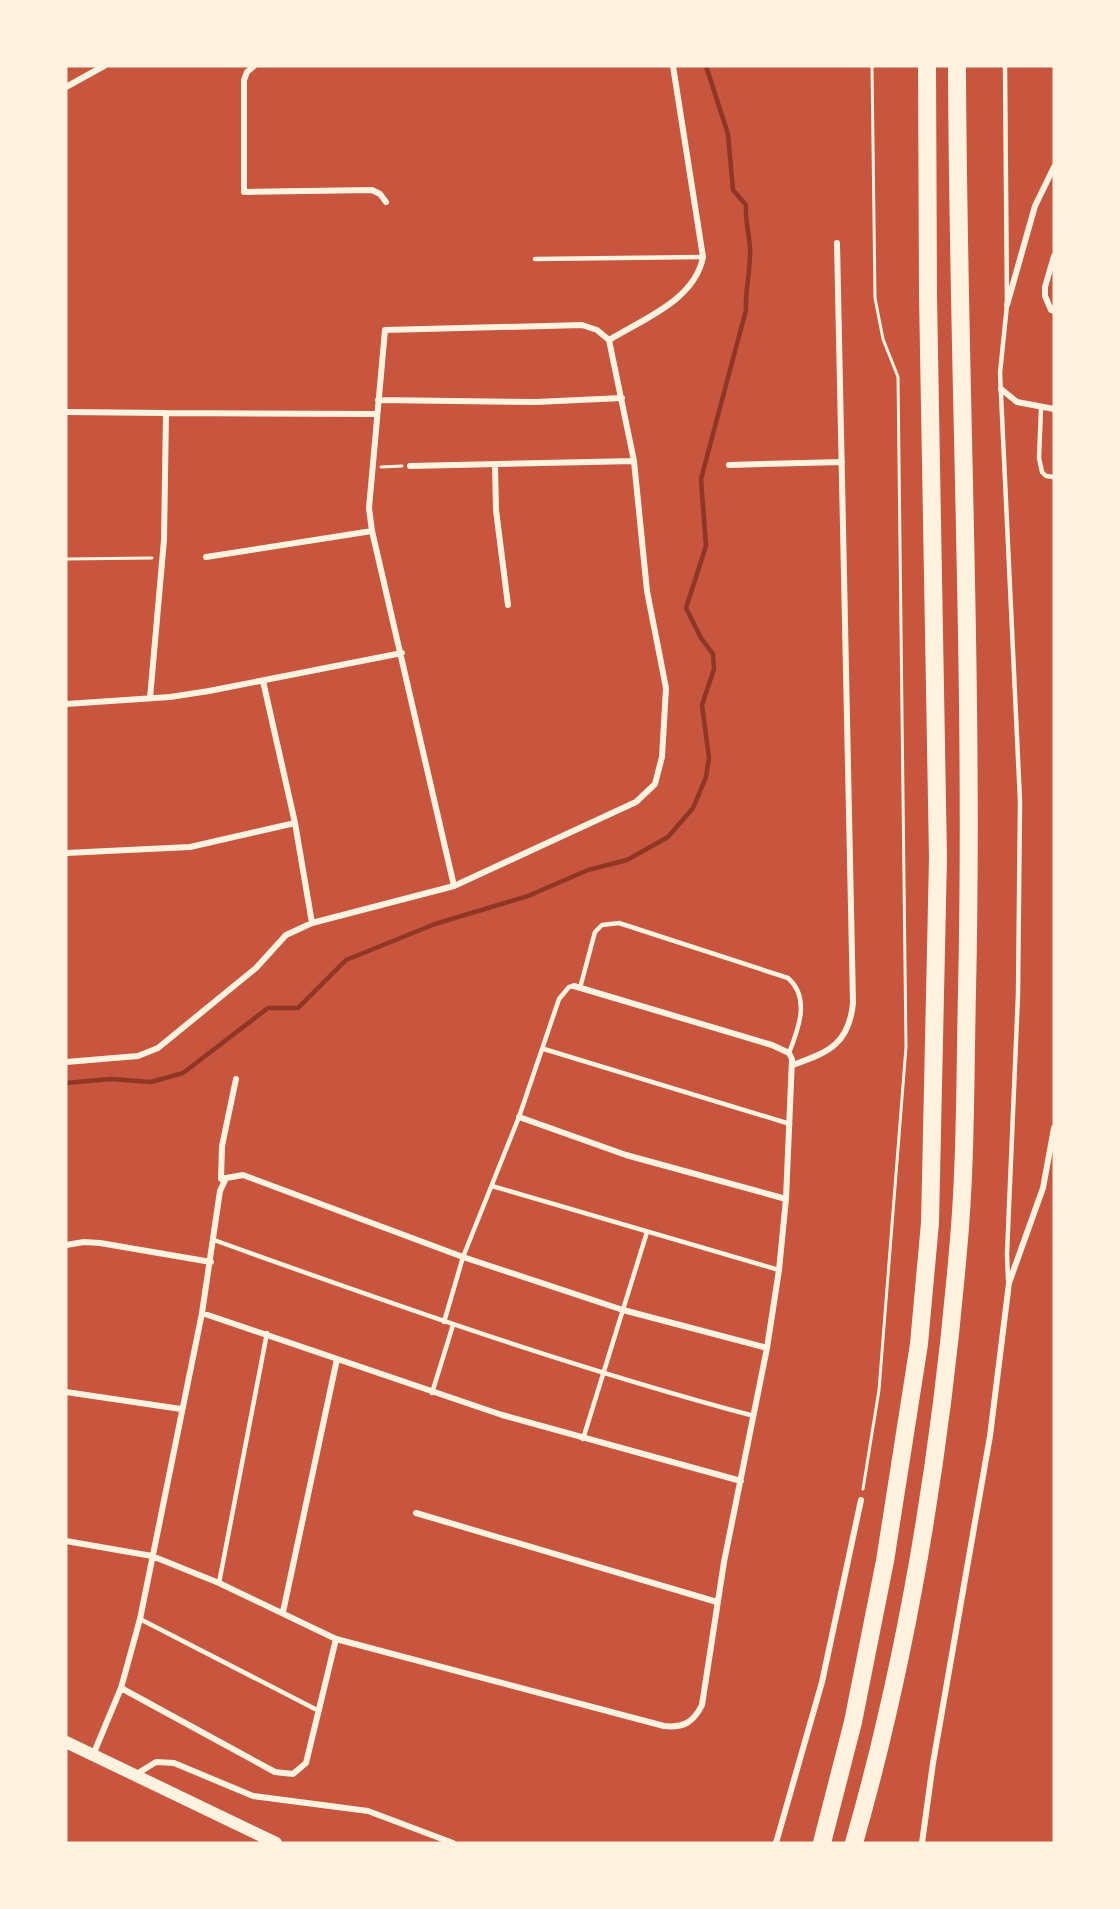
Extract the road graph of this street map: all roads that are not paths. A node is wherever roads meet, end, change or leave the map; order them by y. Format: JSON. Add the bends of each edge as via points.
{"nodes":[{"id":1,"x":104,"y":66,"type":"edge"},
{"id":2,"x":254,"y":66,"type":"edge"},
{"id":3,"x":673,"y":66,"type":"edge"},
{"id":4,"x":927,"y":66,"type":"edge"},
{"id":5,"x":957,"y":66,"type":"edge"},
{"id":6,"x":1005,"y":66,"type":"edge"},
{"id":7,"x":66,"y":87,"type":"edge"},
{"id":8,"x":1054,"y":167,"type":"edge"},
{"id":9,"x":386,"y":202,"type":"dead end"},
{"id":10,"x":837,"y":243,"type":"dead end"},
{"id":11,"x":1054,"y":256,"type":"edge"},
{"id":12,"x":703,"y":257,"type":"junction"},
{"id":13,"x":535,"y":259,"type":"dead end"},
{"id":14,"x":1007,"y":305,"type":"junction"},
{"id":15,"x":1052,"y":310,"type":"edge"},
{"id":16,"x":609,"y":340,"type":"junction"},
{"id":17,"x":1001,"y":389,"type":"junction"},
{"id":18,"x":622,"y":398,"type":"junction"},
{"id":19,"x":378,"y":400,"type":"junction"},
{"id":20,"x":1041,"y":409,"type":"junction"},
{"id":21,"x":1054,"y":409,"type":"edge"},
{"id":22,"x":66,"y":412,"type":"edge"},
{"id":23,"x":166,"y":413,"type":"junction"},
{"id":24,"x":377,"y":414,"type":"junction"},
{"id":25,"x":633,"y":461,"type":"junction"},
{"id":26,"x":842,"y":462,"type":"junction"},
{"id":27,"x":495,"y":465,"type":"junction"},
{"id":28,"x":729,"y":465,"type":"dead end"},
{"id":29,"x":410,"y":466,"type":"dead end"},
{"id":30,"x":1054,"y":477,"type":"edge"},
{"id":31,"x":372,"y":531,"type":"junction"},
{"id":32,"x":206,"y":556,"type":"dead end"},
{"id":33,"x":508,"y":605,"type":"dead end"},
{"id":34,"x":402,"y":652,"type":"junction"},
{"id":35,"x":263,"y":681,"type":"junction"},
{"id":36,"x":150,"y":698,"type":"junction"},
{"id":37,"x":66,"y":704,"type":"edge"},
{"id":38,"x":295,"y":823,"type":"junction"},
{"id":39,"x":66,"y":853,"type":"edge"},
{"id":40,"x":454,"y":886,"type":"junction"},
{"id":41,"x":312,"y":923,"type":"junction"},
{"id":42,"x":577,"y":987,"type":"junction"},
{"id":43,"x":543,"y":1048,"type":"junction"},
{"id":44,"x":789,"y":1053,"type":"junction"},
{"id":45,"x":66,"y":1062,"type":"edge"},
{"id":46,"x":793,"y":1065,"type":"junction"},
{"id":47,"x":236,"y":1079,"type":"dead end"},
{"id":48,"x":519,"y":1117,"type":"junction"},
{"id":49,"x":790,"y":1124,"type":"junction"},
{"id":50,"x":1054,"y":1128,"type":"edge"},
{"id":51,"x":226,"y":1178,"type":"junction"},
{"id":52,"x":492,"y":1186,"type":"junction"},
{"id":53,"x":786,"y":1199,"type":"junction"},
{"id":54,"x":647,"y":1232,"type":"junction"},
{"id":55,"x":214,"y":1240,"type":"junction"},
{"id":56,"x":66,"y":1245,"type":"edge"},
{"id":57,"x":463,"y":1257,"type":"junction"},
{"id":58,"x":211,"y":1262,"type":"junction"},
{"id":59,"x":779,"y":1270,"type":"junction"},
{"id":60,"x":1009,"y":1283,"type":"junction"},
{"id":61,"x":623,"y":1310,"type":"junction"},
{"id":62,"x":202,"y":1313,"type":"junction"},
{"id":63,"x":444,"y":1322,"type":"junction"},
{"id":64,"x":453,"y":1325,"type":"junction"},
{"id":65,"x":267,"y":1333,"type":"junction"},
{"id":66,"x":767,"y":1348,"type":"junction"},
{"id":67,"x":337,"y":1359,"type":"junction"},
{"id":68,"x":604,"y":1374,"type":"junction"},
{"id":69,"x":66,"y":1392,"type":"edge"},
{"id":70,"x":432,"y":1394,"type":"junction"},
{"id":71,"x":181,"y":1409,"type":"junction"},
{"id":72,"x":754,"y":1416,"type":"junction"},
{"id":73,"x":584,"y":1439,"type":"junction"},
{"id":74,"x":741,"y":1481,"type":"junction"},
{"id":75,"x":861,"y":1500,"type":"road end"},
{"id":76,"x":416,"y":1514,"type":"dead end"},
{"id":77,"x":66,"y":1541,"type":"edge"},
{"id":78,"x":152,"y":1556,"type":"junction"},
{"id":79,"x":219,"y":1583,"type":"junction"},
{"id":80,"x":717,"y":1602,"type":"junction"},
{"id":81,"x":283,"y":1612,"type":"junction"},
{"id":82,"x":140,"y":1619,"type":"junction"},
{"id":83,"x":336,"y":1639,"type":"junction"},
{"id":84,"x":121,"y":1688,"type":"junction"},
{"id":85,"x":320,"y":1711,"type":"junction"},
{"id":86,"x":66,"y":1742,"type":"edge"},
{"id":87,"x":93,"y":1755,"type":"junction"},
{"id":88,"x":135,"y":1775,"type":"junction"},
{"id":89,"x":276,"y":1843,"type":"edge"},
{"id":90,"x":453,"y":1843,"type":"edge"},
{"id":91,"x":776,"y":1843,"type":"edge"},
{"id":92,"x":822,"y":1843,"type":"edge"},
{"id":93,"x":854,"y":1843,"type":"edge"},
{"id":94,"x":922,"y":1843,"type":"edge"}],
"edges":[{"from":1,"to":7,"type":"street"},
{"from":2,"to":9,"type":"street","via":[[244,80],[244,192],[372,190]]},
{"from":3,"to":12,"type":"street"},
{"from":4,"to":92,"type":"highway","via":[[938,858],[930,1223],[919,1344],[885,1561],[853,1722]]},
{"from":5,"to":93,"type":"highway","via":[[969,882],[963,1180],[944,1386],[923,1526],[891,1701]]},
{"from":6,"to":14,"type":"lane"},
{"from":8,"to":14,"type":"street","via":[[1035,206]]},
{"from":10,"to":26,"type":"street"},
{"from":11,"to":15,"type":"street","via":[[1045,287]]},
{"from":12,"to":13,"type":"lane"},
{"from":12,"to":16,"type":"street","via":[[700,272],[686,292]]},
{"from":14,"to":17,"type":"lane"},
{"from":16,"to":18,"type":"street"},
{"from":16,"to":19,"type":"street","via":[[582,325],[385,330]]},
{"from":17,"to":20,"type":"street","via":[[1017,402]]},
{"from":17,"to":60,"type":"lane","via":[[1020,801]]},
{"from":18,"to":19,"type":"street","via":[[536,402]]},
{"from":18,"to":25,"type":"street"},
{"from":19,"to":24,"type":"street"},
{"from":20,"to":21,"type":"street"},
{"from":20,"to":30,"type":"lane","via":[[1040,466],[1046,476]]},
{"from":22,"to":23,"type":"street"},
{"from":23,"to":24,"type":"street"},
{"from":23,"to":36,"type":"street","via":[[163,557]]},
{"from":24,"to":31,"type":"street","via":[[369,508]]},
{"from":25,"to":27,"type":"street"},
{"from":25,"to":40,"type":"street","via":[[646,591],[666,687],[662,757],[655,784],[636,802]]},
{"from":26,"to":28,"type":"street"},
{"from":26,"to":46,"type":"street","via":[[854,1003],[851,1023],[842,1040]]},
{"from":27,"to":29,"type":"street"},
{"from":27,"to":33,"type":"street","via":[[496,510]]},
{"from":31,"to":32,"type":"street"},
{"from":31,"to":34,"type":"street"},
{"from":34,"to":35,"type":"street"},
{"from":34,"to":40,"type":"street"},
{"from":35,"to":36,"type":"street"},
{"from":35,"to":38,"type":"street"},
{"from":36,"to":37,"type":"street"},
{"from":38,"to":39,"type":"street","via":[[190,847]]},
{"from":38,"to":41,"type":"street"},
{"from":40,"to":41,"type":"street"},
{"from":41,"to":45,"type":"street","via":[[286,935],[256,968],[158,1048],[138,1056]]},
{"from":42,"to":43,"type":"lane","via":[[569,987],[559,999]]},
{"from":42,"to":44,"type":"street"},
{"from":42,"to":44,"type":"lane","via":[[596,932],[607,923],[619,923],[788,978],[801,1003],[799,1026]]},
{"from":43,"to":48,"type":"lane"},
{"from":43,"to":49,"type":"lane"},
{"from":44,"to":46,"type":"street"},
{"from":46,"to":49,"type":"street"},
{"from":47,"to":51,"type":"street","via":[[220,1157],[221,1179]]},
{"from":48,"to":52,"type":"lane"},
{"from":48,"to":53,"type":"street","via":[[626,1155]]},
{"from":49,"to":53,"type":"street"},
{"from":50,"to":60,"type":"street","via":[[1043,1188]]},
{"from":51,"to":55,"type":"street","via":[[220,1191]]},
{"from":51,"to":57,"type":"street","via":[[243,1175]]},
{"from":52,"to":54,"type":"lane"},
{"from":52,"to":57,"type":"lane"},
{"from":53,"to":59,"type":"street"},
{"from":54,"to":59,"type":"lane"},
{"from":54,"to":61,"type":"lane"},
{"from":55,"to":58,"type":"street"},
{"from":55,"to":63,"type":"lane"},
{"from":56,"to":58,"type":"street","via":[[100,1243]]},
{"from":57,"to":61,"type":"street"},
{"from":57,"to":63,"type":"lane"},
{"from":58,"to":62,"type":"street"},
{"from":59,"to":66,"type":"street"},
{"from":60,"to":94,"type":"street","via":[[990,1436]]},
{"from":61,"to":66,"type":"street"},
{"from":61,"to":68,"type":"lane"},
{"from":62,"to":65,"type":"street"},
{"from":62,"to":71,"type":"street"},
{"from":63,"to":64,"type":"lane"},
{"from":64,"to":68,"type":"lane"},
{"from":64,"to":70,"type":"lane"},
{"from":65,"to":67,"type":"street"},
{"from":65,"to":79,"type":"lane"},
{"from":66,"to":72,"type":"street"},
{"from":67,"to":70,"type":"street"},
{"from":67,"to":81,"type":"street"},
{"from":68,"to":72,"type":"lane"},
{"from":68,"to":73,"type":"lane"},
{"from":69,"to":71,"type":"street"},
{"from":70,"to":73,"type":"street"},
{"from":71,"to":78,"type":"street"},
{"from":72,"to":74,"type":"street"},
{"from":73,"to":74,"type":"street"},
{"from":74,"to":80,"type":"street"},
{"from":75,"to":91,"type":"street","via":[[822,1682]]},
{"from":76,"to":80,"type":"street"},
{"from":77,"to":78,"type":"street"},
{"from":78,"to":79,"type":"street"},
{"from":78,"to":82,"type":"street"},
{"from":79,"to":81,"type":"street"},
{"from":80,"to":83,"type":"street","via":[[702,1706],[692,1721],[673,1727]]},
{"from":81,"to":83,"type":"street"},
{"from":82,"to":84,"type":"street"},
{"from":82,"to":85,"type":"lane"},
{"from":83,"to":85,"type":"street"},
{"from":84,"to":85,"type":"street","via":[[284,1774],[293,1774],[306,1763]]},
{"from":84,"to":87,"type":"street"},
{"from":86,"to":87,"type":"main road"},
{"from":87,"to":88,"type":"main road"},
{"from":88,"to":89,"type":"main road"},
{"from":88,"to":90,"type":"street","via":[[156,1762],[174,1763],[253,1796],[368,1811]]}]}
